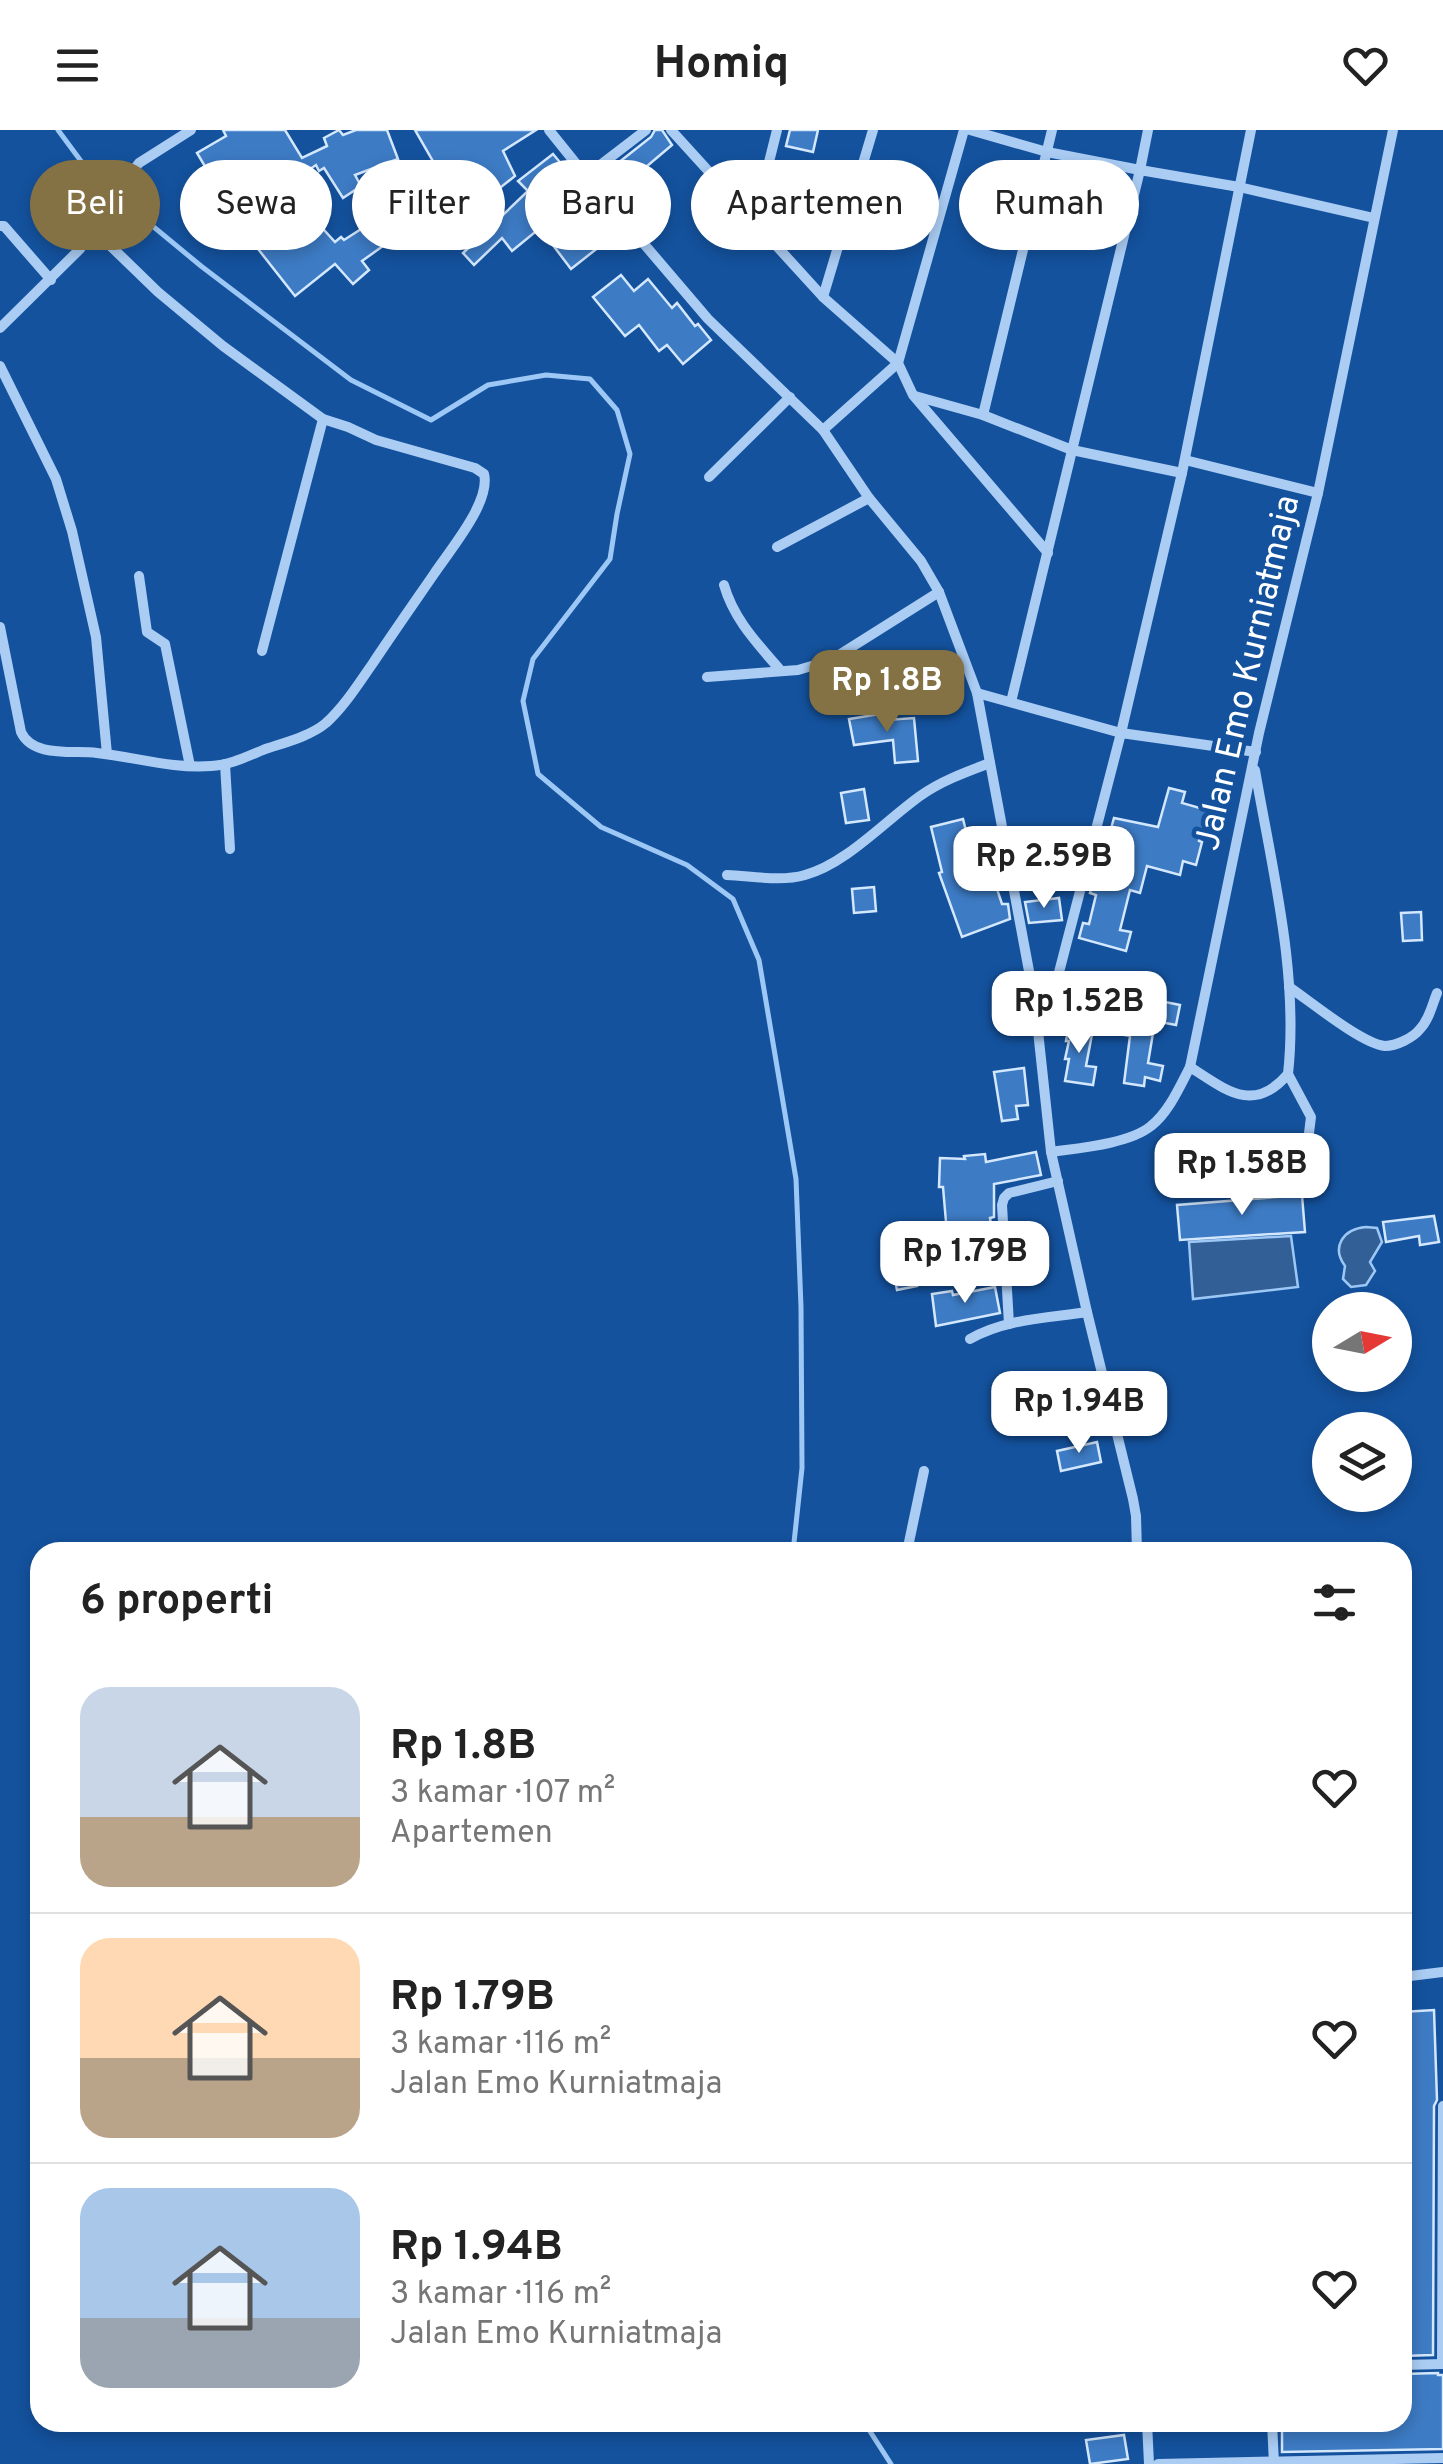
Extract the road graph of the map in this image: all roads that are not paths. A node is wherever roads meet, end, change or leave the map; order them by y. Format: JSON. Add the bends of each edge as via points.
{"nodes":[{"id":1,"x":191,"y":130,"type":"edge"},
{"id":2,"x":549,"y":130,"type":"edge"},
{"id":3,"x":646,"y":130,"type":"edge"},
{"id":4,"x":672,"y":130,"type":"edge"},
{"id":5,"x":777,"y":130,"type":"edge"},
{"id":6,"x":874,"y":130,"type":"edge"},
{"id":7,"x":967,"y":130,"type":"edge"},
{"id":8,"x":1052,"y":130,"type":"edge"},
{"id":9,"x":1148,"y":130,"type":"edge"},
{"id":10,"x":1251,"y":130,"type":"edge"},
{"id":11,"x":1394,"y":130,"type":"edge"},
{"id":12,"x":1047,"y":152,"type":"junction"},
{"id":13,"x":144,"y":160,"type":"edge"},
{"id":14,"x":573,"y":160,"type":"edge"},
{"id":15,"x":607,"y":160,"type":"edge"},
{"id":16,"x":699,"y":160,"type":"edge"},
{"id":17,"x":770,"y":160,"type":"edge"},
{"id":18,"x":1140,"y":170,"type":"junction"},
{"id":19,"x":1239,"y":187,"type":"junction"},
{"id":20,"x":1374,"y":218,"type":"junction"},
{"id":21,"x":0,"y":226,"type":"edge"},
{"id":22,"x":79,"y":250,"type":"edge"},
{"id":23,"x":115,"y":250,"type":"edge"},
{"id":24,"x":649,"y":250,"type":"edge"},
{"id":25,"x":779,"y":250,"type":"edge"},
{"id":26,"x":50,"y":280,"type":"junction"},
{"id":27,"x":823,"y":298,"type":"junction"},
{"id":28,"x":0,"y":328,"type":"edge"},
{"id":29,"x":898,"y":363,"type":"junction"},
{"id":30,"x":0,"y":366,"type":"edge"},
{"id":31,"x":913,"y":395,"type":"junction"},
{"id":32,"x":790,"y":397,"type":"junction"},
{"id":33,"x":983,"y":415,"type":"junction"},
{"id":34,"x":323,"y":419,"type":"junction"},
{"id":35,"x":823,"y":430,"type":"junction"},
{"id":36,"x":1072,"y":450,"type":"junction"},
{"id":37,"x":1185,"y":460,"type":"junction"},
{"id":38,"x":1182,"y":473,"type":"junction"},
{"id":39,"x":709,"y":477,"type":"dead end"},
{"id":40,"x":1318,"y":493,"type":"junction"},
{"id":41,"x":869,"y":498,"type":"junction"},
{"id":42,"x":778,"y":547,"type":"dead end"},
{"id":43,"x":1048,"y":553,"type":"junction"},
{"id":44,"x":139,"y":576,"type":"dead end"},
{"id":45,"x":724,"y":585,"type":"dead end"},
{"id":46,"x":939,"y":592,"type":"junction"},
{"id":47,"x":0,"y":628,"type":"edge"},
{"id":48,"x":262,"y":651,"type":"dead end"},
{"id":49,"x":781,"y":671,"type":"junction"},
{"id":50,"x":707,"y":677,"type":"dead end"},
{"id":51,"x":977,"y":693,"type":"junction"},
{"id":52,"x":1011,"y":702,"type":"junction"},
{"id":53,"x":1121,"y":733,"type":"junction"},
{"id":54,"x":107,"y":754,"type":"junction"},
{"id":55,"x":1255,"y":758,"type":"junction"},
{"id":56,"x":990,"y":763,"type":"junction"},
{"id":57,"x":225,"y":764,"type":"junction"},
{"id":58,"x":190,"y":766,"type":"junction"},
{"id":59,"x":230,"y":848,"type":"dead end"},
{"id":60,"x":727,"y":875,"type":"dead end"},
{"id":61,"x":1290,"y":986,"type":"junction"},
{"id":62,"x":1437,"y":993,"type":"dead end"},
{"id":63,"x":1036,"y":1003,"type":"junction"},
{"id":64,"x":1190,"y":1066,"type":"junction"},
{"id":65,"x":1288,"y":1074,"type":"junction"},
{"id":66,"x":1051,"y":1152,"type":"junction"},
{"id":67,"x":1316,"y":1152,"type":"dead end"},
{"id":68,"x":1058,"y":1181,"type":"junction"},
{"id":69,"x":1087,"y":1312,"type":"junction"},
{"id":70,"x":1009,"y":1324,"type":"junction"},
{"id":71,"x":970,"y":1339,"type":"dead end"},
{"id":72,"x":924,"y":1471,"type":"dead end"},
{"id":73,"x":909,"y":1542,"type":"edge"},
{"id":74,"x":1137,"y":1542,"type":"edge"},
{"id":75,"x":1443,"y":1972,"type":"edge"},
{"id":76,"x":1412,"y":1976,"type":"edge"},
{"id":77,"x":1443,"y":2106,"type":"edge"},
{"id":78,"x":1443,"y":2364,"type":"edge"},
{"id":79,"x":1412,"y":2365,"type":"edge"},
{"id":80,"x":1148,"y":2432,"type":"edge"},
{"id":81,"x":1272,"y":2432,"type":"edge"},
{"id":82,"x":1443,"y":2458,"type":"edge"},
{"id":83,"x":1360,"y":2462,"type":"edge"},
{"id":84,"x":1274,"y":2463,"type":"edge"},
{"id":85,"x":1150,"y":2464,"type":"edge"},
{"id":86,"x":1158,"y":2464,"type":"edge"}],
"edges":[{"from":1,"to":13,"type":"street"},
{"from":2,"to":14,"type":"street"},
{"from":3,"to":15,"type":"street"},
{"from":4,"to":16,"type":"street"},
{"from":5,"to":17,"type":"street"},
{"from":6,"to":27,"type":"street"},
{"from":7,"to":12,"type":"street"},
{"from":7,"to":29,"type":"street"},
{"from":8,"to":12,"type":"street"},
{"from":9,"to":18,"type":"street"},
{"from":10,"to":19,"type":"street"},
{"from":11,"to":20,"type":"street","name":"Jalan Emo Kurniatmaja"},
{"from":12,"to":18,"type":"street"},
{"from":12,"to":33,"type":"street"},
{"from":18,"to":19,"type":"street"},
{"from":18,"to":36,"type":"street"},
{"from":19,"to":20,"type":"street"},
{"from":19,"to":37,"type":"street"},
{"from":20,"to":40,"type":"street","name":"Jalan Emo Kurniatmaja"},
{"from":21,"to":26,"type":"street"},
{"from":22,"to":26,"type":"street"},
{"from":23,"to":34,"type":"street","via":[[222,346]]},
{"from":24,"to":32,"type":"street","via":[[708,319]]},
{"from":25,"to":27,"type":"street"},
{"from":26,"to":28,"type":"street"},
{"from":27,"to":29,"type":"street"},
{"from":29,"to":31,"type":"street"},
{"from":29,"to":35,"type":"street"},
{"from":30,"to":54,"type":"street","via":[[56,479],[72,531],[96,637]]},
{"from":31,"to":33,"type":"street"},
{"from":31,"to":43,"type":"street"},
{"from":32,"to":35,"type":"street"},
{"from":32,"to":39,"type":"street"},
{"from":33,"to":36,"type":"street"},
{"from":34,"to":48,"type":"street"},
{"from":34,"to":57,"type":"street","via":[[475,468],[486,486],[457,542],[334,715],[298,737]]},
{"from":35,"to":41,"type":"street"},
{"from":36,"to":38,"type":"street"},
{"from":36,"to":43,"type":"street"},
{"from":37,"to":38,"type":"street"},
{"from":37,"to":40,"type":"street"},
{"from":38,"to":53,"type":"street"},
{"from":40,"to":55,"type":"street","name":"Jalan Emo Kurniatmaja"},
{"from":41,"to":42,"type":"street"},
{"from":41,"to":46,"type":"street"},
{"from":43,"to":52,"type":"street"},
{"from":44,"to":58,"type":"street","via":[[148,632],[165,644]]},
{"from":45,"to":49,"type":"street","via":[[743,626]]},
{"from":46,"to":49,"type":"street","via":[[838,655]]},
{"from":46,"to":51,"type":"street"},
{"from":47,"to":54,"type":"street","via":[[25,741],[41,750]]},
{"from":49,"to":50,"type":"street"},
{"from":51,"to":52,"type":"street"},
{"from":51,"to":56,"type":"street"},
{"from":52,"to":53,"type":"street"},
{"from":53,"to":55,"type":"street"},
{"from":53,"to":63,"type":"street","via":[[1056,980]]},
{"from":54,"to":58,"type":"street"},
{"from":55,"to":61,"type":"street"},
{"from":55,"to":64,"type":"street","name":"Jalan Emo Kurniatmaja"},
{"from":56,"to":60,"type":"street","via":[[937,785],[819,870],[789,878]]},
{"from":56,"to":63,"type":"street"},
{"from":57,"to":58,"type":"street"},
{"from":57,"to":59,"type":"street"},
{"from":61,"to":62,"type":"street","via":[[1386,1046],[1420,1030]]},
{"from":61,"to":65,"type":"street"},
{"from":63,"to":66,"type":"street"},
{"from":64,"to":65,"type":"street","via":[[1244,1096],[1263,1094]]},
{"from":64,"to":66,"type":"street","name":"Jalan Emo Kurniatmaja","via":[[1150,1126],[1129,1137]]},
{"from":65,"to":67,"type":"street","via":[[1311,1117],[1308,1141]]},
{"from":66,"to":68,"type":"street"},
{"from":68,"to":69,"type":"street"},
{"from":68,"to":70,"type":"street","via":[[1004,1198]]},
{"from":69,"to":70,"type":"street"},
{"from":69,"to":74,"type":"street","via":[[1133,1499]]},
{"from":70,"to":71,"type":"street"},
{"from":72,"to":73,"type":"street"},
{"from":75,"to":76,"type":"street"},
{"from":77,"to":78,"type":"street"},
{"from":78,"to":79,"type":"street"},
{"from":80,"to":85,"type":"street"},
{"from":81,"to":84,"type":"street"},
{"from":82,"to":83,"type":"street"},
{"from":83,"to":84,"type":"street"},
{"from":84,"to":86,"type":"street"}]}
